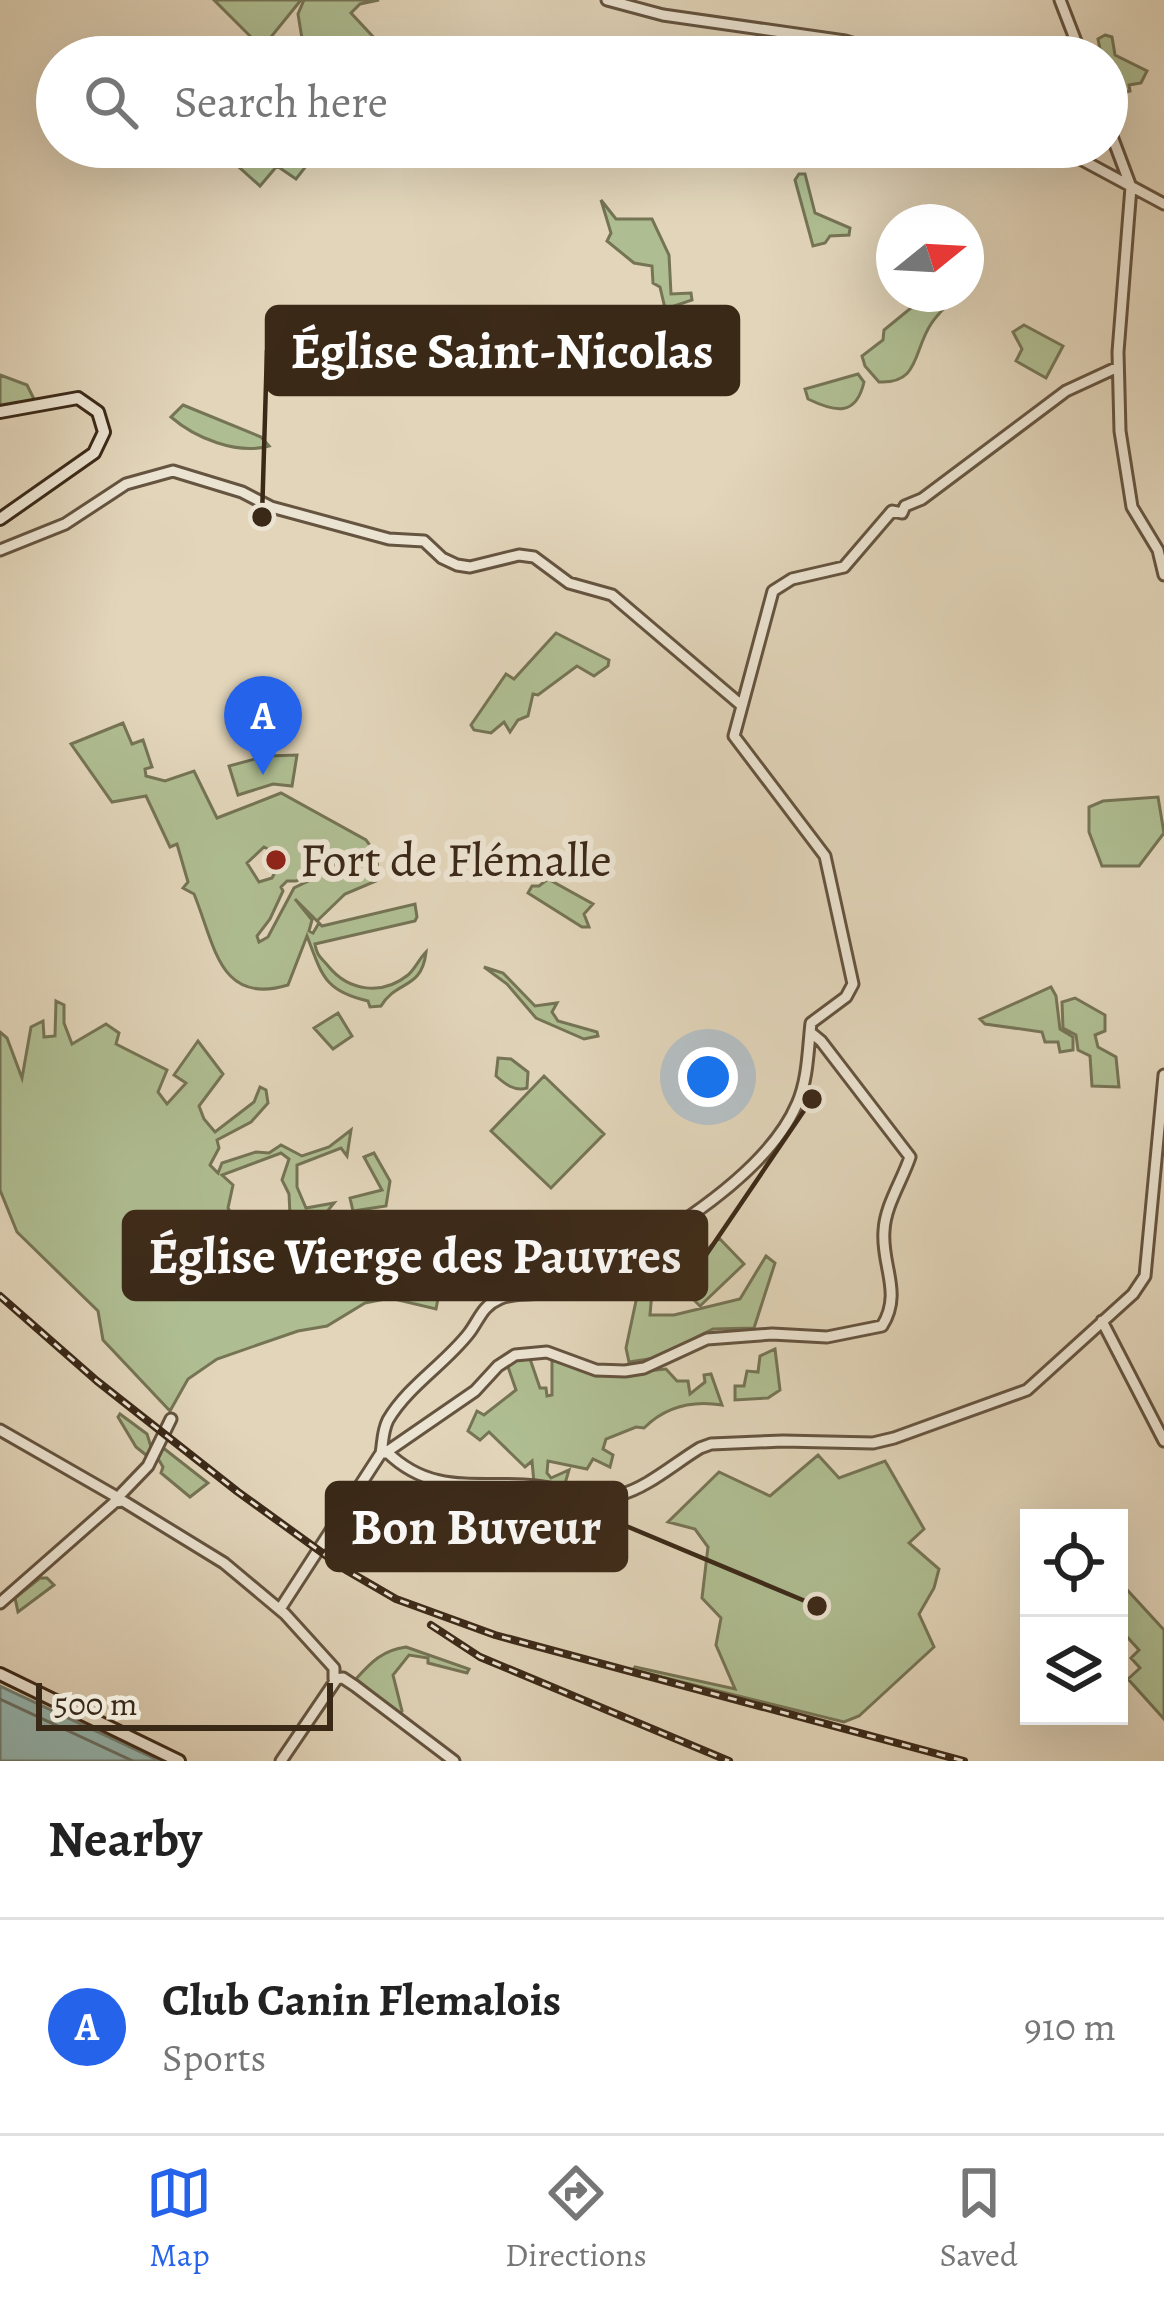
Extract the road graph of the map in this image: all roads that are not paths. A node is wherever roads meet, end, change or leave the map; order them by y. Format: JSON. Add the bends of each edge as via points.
{"nodes":[{"id":1,"x":607,"y":0,"type":"edge"},
{"id":2,"x":1060,"y":0,"type":"edge"},
{"id":3,"x":816,"y":36,"type":"edge"},
{"id":4,"x":1074,"y":36,"type":"edge"},
{"id":5,"x":1097,"y":168,"type":"edge"},
{"id":6,"x":1125,"y":168,"type":"edge"},
{"id":7,"x":1132,"y":187,"type":"junction"},
{"id":8,"x":1164,"y":204,"type":"edge"},
{"id":9,"x":1118,"y":368,"type":"junction"},
{"id":10,"x":0,"y":414,"type":"edge"},
{"id":11,"x":0,"y":517,"type":"edge"},
{"id":12,"x":0,"y":550,"type":"edge"},
{"id":13,"x":1164,"y":575,"type":"edge"},
{"id":14,"x":740,"y":704,"type":"junction"},
{"id":15,"x":810,"y":1032,"type":"junction"},
{"id":16,"x":1164,"y":1075,"type":"edge"},
{"id":17,"x":1102,"y":1321,"type":"junction"},
{"id":18,"x":171,"y":1419,"type":"dead end"},
{"id":19,"x":0,"y":1430,"type":"edge"},
{"id":20,"x":1164,"y":1441,"type":"edge"},
{"id":21,"x":385,"y":1450,"type":"junction"},
{"id":22,"x":118,"y":1498,"type":"junction"},
{"id":23,"x":0,"y":1603,"type":"edge"},
{"id":24,"x":280,"y":1610,"type":"junction"},
{"id":25,"x":338,"y":1676,"type":"junction"},
{"id":26,"x":0,"y":1677,"type":"edge"},
{"id":27,"x":449,"y":1758,"type":"edge"},
{"id":28,"x":175,"y":1761,"type":"edge"},
{"id":29,"x":281,"y":1761,"type":"edge"}],
"edges":[{"from":1,"to":3,"type":"street"},
{"from":2,"to":4,"type":"street"},
{"from":5,"to":7,"type":"street"},
{"from":6,"to":7,"type":"street"},
{"from":7,"to":8,"type":"street"},
{"from":7,"to":9,"type":"street"},
{"from":9,"to":13,"type":"street","via":[[1132,507]]},
{"from":9,"to":14,"type":"street","via":[[1066,391],[900,508],[844,567],[773,591]]},
{"from":10,"to":11,"type":"main road","via":[[72,401],[91,410],[100,432],[91,451]]},
{"from":12,"to":14,"type":"street","via":[[65,524],[126,484],[173,471],[271,507],[424,541],[458,566],[534,557],[569,583],[612,595]]},
{"from":14,"to":15,"type":"street","via":[[734,736],[824,856],[845,939],[853,984]]},
{"from":15,"to":21,"type":"street","via":[[797,1106],[760,1156],[638,1251],[550,1292],[485,1306],[397,1408],[386,1424]]},
{"from":15,"to":21,"type":"street","via":[[910,1157],[884,1227],[893,1283],[882,1326],[827,1337],[707,1340],[625,1371],[547,1352],[515,1355],[476,1391]]},
{"from":16,"to":17,"type":"street","via":[[1148,1269],[1137,1291]]},
{"from":17,"to":20,"type":"street"},
{"from":17,"to":21,"type":"street","via":[[1028,1390],[883,1442],[724,1443],[613,1496],[450,1483],[413,1474]]},
{"from":18,"to":22,"type":"street","via":[[148,1466]]},
{"from":19,"to":22,"type":"street"},
{"from":21,"to":24,"type":"street"},
{"from":22,"to":23,"type":"street"},
{"from":22,"to":24,"type":"street","via":[[203,1548]]},
{"from":24,"to":25,"type":"street"},
{"from":25,"to":27,"type":"street"},
{"from":25,"to":29,"type":"street"},
{"from":26,"to":28,"type":"main road"}]}
